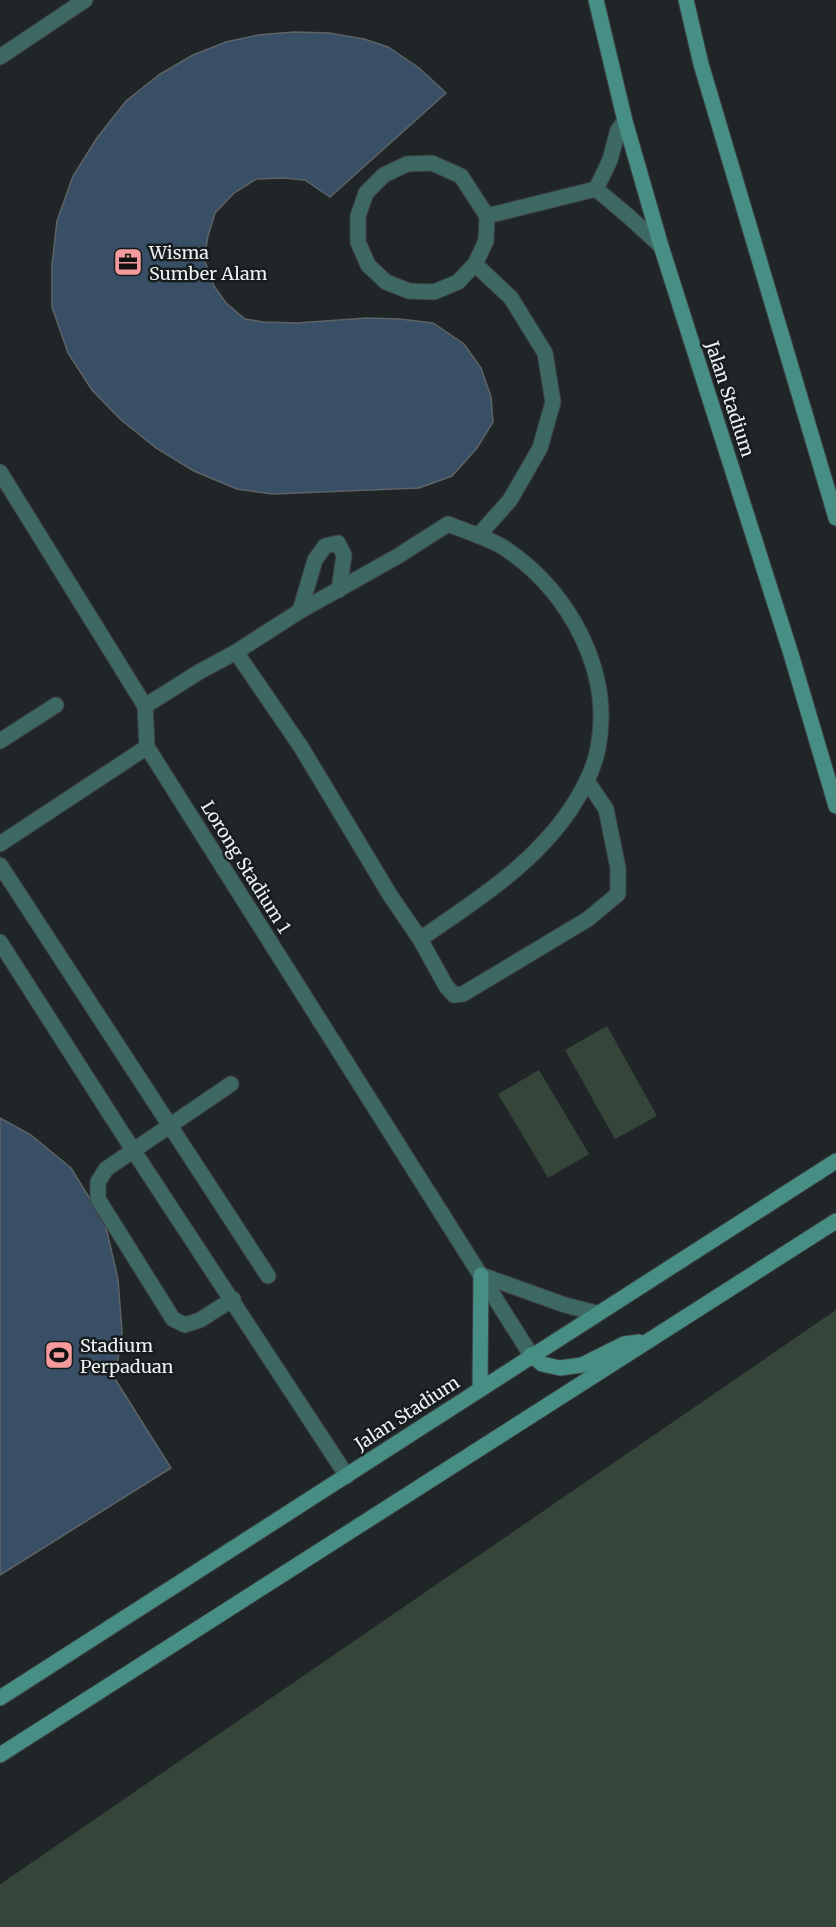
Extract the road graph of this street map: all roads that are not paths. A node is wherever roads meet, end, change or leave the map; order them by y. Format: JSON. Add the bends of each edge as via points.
{"nodes":[{"id":1,"x":85,"y":0,"type":"edge"},
{"id":2,"x":686,"y":0,"type":"edge"},
{"id":3,"x":597,"y":2,"type":"edge"},
{"id":4,"x":0,"y":57,"type":"edge"},
{"id":5,"x":625,"y":121,"type":"junction"},
{"id":6,"x":596,"y":189,"type":"junction"},
{"id":7,"x":487,"y":216,"type":"junction"},
{"id":8,"x":661,"y":246,"type":"junction"},
{"id":9,"x":476,"y":264,"type":"junction"},
{"id":10,"x":0,"y":472,"type":"edge"},
{"id":11,"x":836,"y":518,"type":"edge"},
{"id":12,"x":478,"y":536,"type":"junction"},
{"id":13,"x":339,"y":590,"type":"junction"},
{"id":14,"x":300,"y":611,"type":"junction"},
{"id":15,"x":236,"y":652,"type":"junction"},
{"id":16,"x":56,"y":705,"type":"dead end"},
{"id":17,"x":145,"y":706,"type":"junction"},
{"id":18,"x":0,"y":741,"type":"edge"},
{"id":19,"x":147,"y":747,"type":"junction"},
{"id":20,"x":587,"y":781,"type":"junction"},
{"id":21,"x":836,"y":806,"type":"edge"},
{"id":22,"x":0,"y":844,"type":"edge"},
{"id":23,"x":0,"y":865,"type":"edge"},
{"id":24,"x":420,"y":939,"type":"junction"},
{"id":25,"x":0,"y":942,"type":"edge"},
{"id":26,"x":231,"y":1084,"type":"dead end"},
{"id":27,"x":169,"y":1125,"type":"junction"},
{"id":28,"x":134,"y":1150,"type":"junction"},
{"id":29,"x":836,"y":1161,"type":"edge"},
{"id":30,"x":836,"y":1221,"type":"edge"},
{"id":31,"x":481,"y":1275,"type":"junction"},
{"id":32,"x":268,"y":1276,"type":"dead end"},
{"id":33,"x":233,"y":1299,"type":"junction"},
{"id":34,"x":597,"y":1313,"type":"junction"},
{"id":35,"x":648,"y":1341,"type":"junction"},
{"id":36,"x":531,"y":1355,"type":"junction"},
{"id":37,"x":480,"y":1389,"type":"junction"},
{"id":38,"x":347,"y":1476,"type":"junction"},
{"id":39,"x":0,"y":1698,"type":"edge"},
{"id":40,"x":0,"y":1755,"type":"edge"}],
"edges":[{"from":1,"to":4,"type":"street"},
{"from":2,"to":11,"type":"street","via":[[701,64]]},
{"from":3,"to":5,"type":"street","name":"Jalan Stadium"},
{"from":5,"to":6,"type":"street"},
{"from":5,"to":8,"type":"street","name":"Jalan Stadium"},
{"from":6,"to":7,"type":"street"},
{"from":6,"to":8,"type":"street"},
{"from":7,"to":9,"type":"street","via":[[486,241]]},
{"from":7,"to":9,"type":"street","via":[[461,176],[432,163],[407,164],[384,175],[366,193],[357,216],[358,242],[368,265],[386,282],[409,291],[434,292],[458,282]]},
{"from":8,"to":21,"type":"street","name":"Jalan Stadium"},
{"from":9,"to":12,"type":"street","via":[[511,298],[545,353],[553,402],[540,448],[510,500]]},
{"from":10,"to":17,"type":"street","name":"Lorong Stadium 1"},
{"from":12,"to":13,"type":"street","via":[[448,524]]},
{"from":12,"to":20,"type":"street","via":[[504,548],[536,572],[561,601],[582,636],[595,673],[601,713],[598,749]]},
{"from":13,"to":14,"type":"street"},
{"from":13,"to":14,"type":"street","via":[[344,555],[338,543],[325,546],[315,560]]},
{"from":14,"to":15,"type":"street"},
{"from":15,"to":17,"type":"street"},
{"from":15,"to":24,"type":"street","via":[[301,747]]},
{"from":16,"to":18,"type":"street"},
{"from":17,"to":19,"type":"street","name":"Lorong Stadium 1"},
{"from":19,"to":22,"type":"street"},
{"from":19,"to":31,"type":"street","name":"Lorong Stadium 1"},
{"from":20,"to":24,"type":"street","via":[[543,845],[477,901]]},
{"from":20,"to":24,"type":"street","via":[[606,809],[618,868],[618,894],[588,919],[463,994],[454,995],[446,986]]},
{"from":23,"to":27,"type":"street"},
{"from":25,"to":28,"type":"street"},
{"from":26,"to":27,"type":"street"},
{"from":27,"to":28,"type":"street"},
{"from":27,"to":32,"type":"street"},
{"from":28,"to":33,"type":"street"},
{"from":28,"to":33,"type":"street","via":[[106,1169],[98,1182],[98,1199],[173,1318],[184,1325],[200,1320]]},
{"from":29,"to":34,"type":"street","name":"Jalan Stadium"},
{"from":30,"to":35,"type":"street"},
{"from":31,"to":34,"type":"street"},
{"from":31,"to":36,"type":"street","name":"Lorong Stadium 1"},
{"from":31,"to":37,"type":"street"},
{"from":33,"to":38,"type":"street"},
{"from":34,"to":36,"type":"street","name":"Jalan Stadium"},
{"from":35,"to":36,"type":"street","via":[[624,1344],[582,1365],[560,1368],[542,1364]]},
{"from":35,"to":40,"type":"street"},
{"from":36,"to":37,"type":"street","name":"Jalan Stadium"},
{"from":37,"to":38,"type":"street","name":"Jalan Stadium"},
{"from":38,"to":39,"type":"street","name":"Jalan Stadium"}]}
